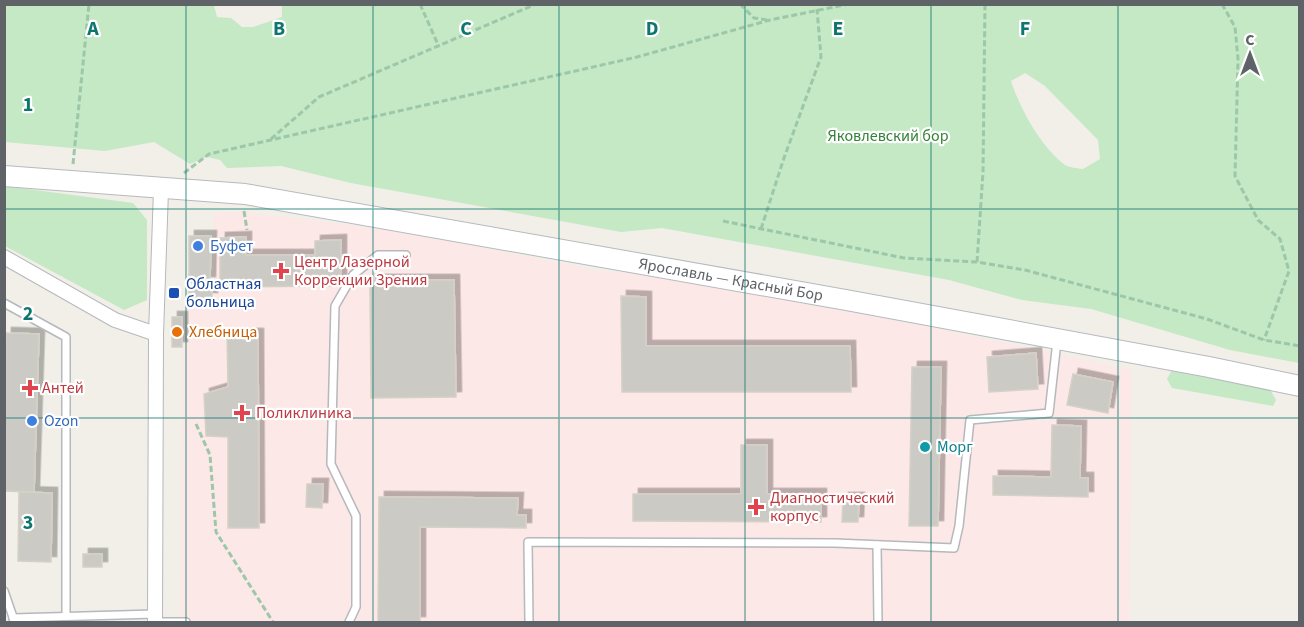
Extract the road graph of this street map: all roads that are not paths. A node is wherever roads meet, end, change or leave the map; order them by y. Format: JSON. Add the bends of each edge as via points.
{"nodes":[{"id":1,"x":4,"y":176,"type":"edge"},
{"id":2,"x":161,"y":190,"type":"junction"},
{"id":3,"x":406,"y":255,"type":"dead end"},
{"id":4,"x":4,"y":257,"type":"edge"},
{"id":5,"x":4,"y":303,"type":"edge"},
{"id":6,"x":156,"y":334,"type":"junction"},
{"id":7,"x":1058,"y":339,"type":"junction"},
{"id":8,"x":1299,"y":386,"type":"edge"},
{"id":9,"x":877,"y":545,"type":"junction"},
{"id":10,"x":4,"y":591,"type":"edge"},
{"id":11,"x":66,"y":616,"type":"junction"},
{"id":12,"x":155,"y":619,"type":"edge"},
{"id":13,"x":14,"y":620,"type":"edge"},
{"id":14,"x":186,"y":622,"type":"edge"},
{"id":15,"x":349,"y":622,"type":"edge"},
{"id":16,"x":529,"y":622,"type":"edge"},
{"id":17,"x":878,"y":622,"type":"edge"}],
"edges":[{"from":1,"to":2,"type":"street","name":"Ярославль — Красный Бор"},
{"from":2,"to":6,"type":"street"},
{"from":2,"to":7,"type":"street","name":"Ярославль — Красный Бор","via":[[245,194]]},
{"from":3,"to":15,"type":"lane","via":[[378,255],[353,275],[335,306],[331,464],[356,516],[356,607]]},
{"from":4,"to":6,"type":"street","via":[[115,320]]},
{"from":5,"to":11,"type":"lane","via":[[66,337]]},
{"from":6,"to":12,"type":"street"},
{"from":7,"to":8,"type":"street","name":"Ярославль — Красный Бор"},
{"from":7,"to":9,"type":"lane","via":[[1049,413],[970,420],[954,548]]},
{"from":9,"to":16,"type":"lane","via":[[528,542]]},
{"from":9,"to":17,"type":"lane"},
{"from":10,"to":13,"type":"lane"},
{"from":11,"to":12,"type":"lane"},
{"from":11,"to":13,"type":"lane"},
{"from":12,"to":14,"type":"lane"}]}
